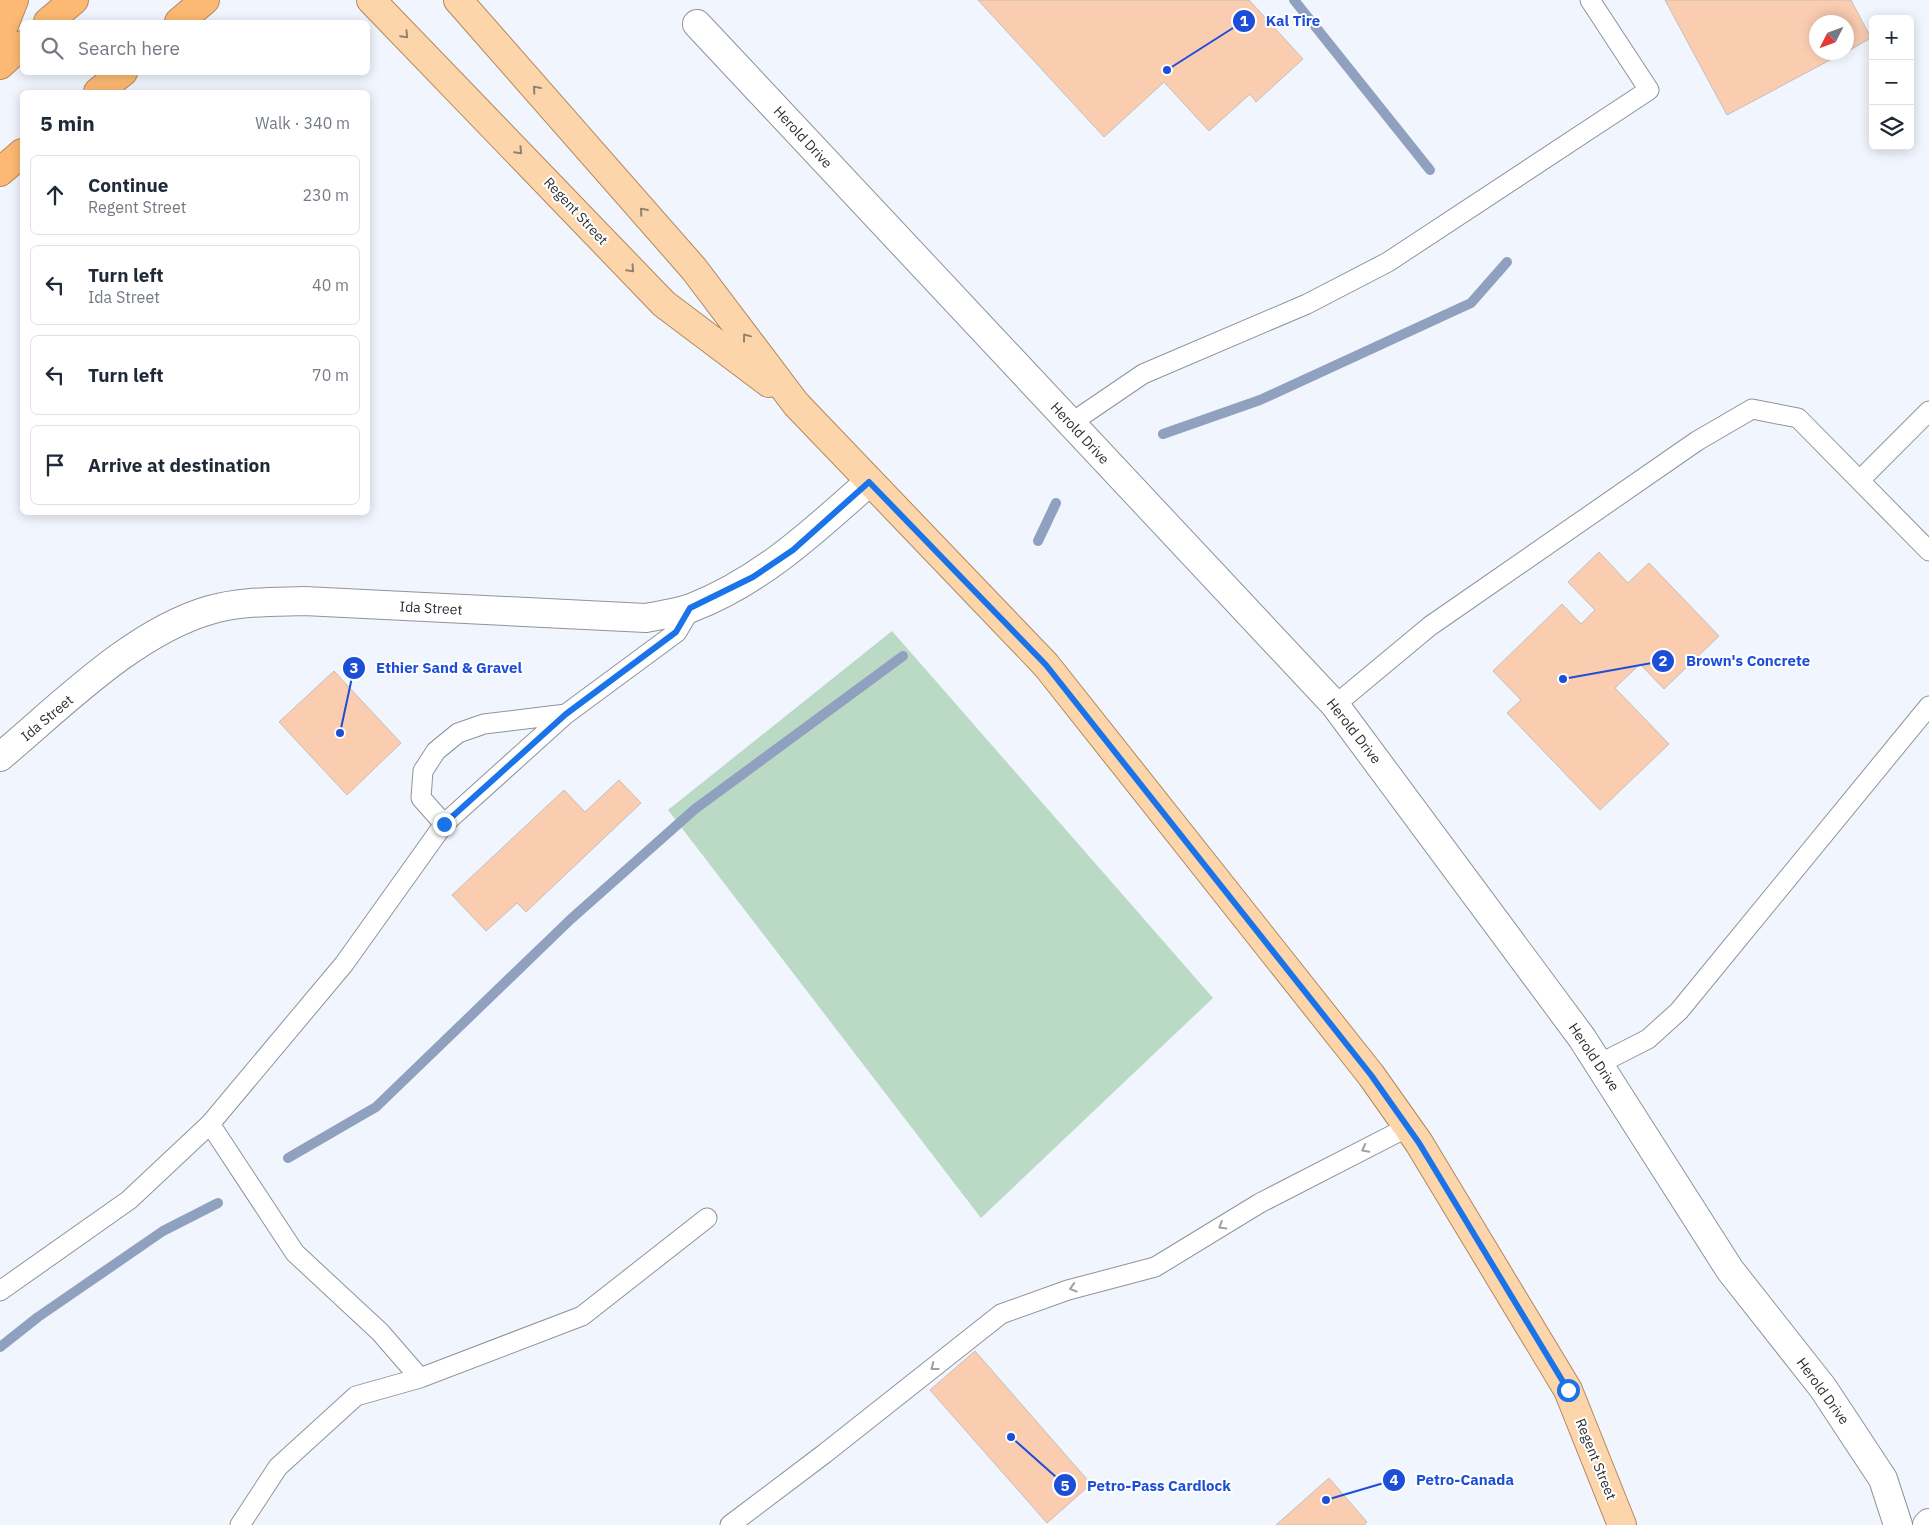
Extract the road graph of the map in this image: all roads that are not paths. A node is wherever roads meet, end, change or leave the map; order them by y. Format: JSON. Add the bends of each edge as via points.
{"nodes":[{"id":1,"x":14,"y":0,"type":"edge"},
{"id":2,"x":74,"y":0,"type":"edge"},
{"id":3,"x":205,"y":0,"type":"edge"},
{"id":4,"x":371,"y":0,"type":"edge"},
{"id":5,"x":458,"y":0,"type":"edge"},
{"id":6,"x":1590,"y":0,"type":"edge"},
{"id":7,"x":50,"y":20,"type":"edge"},
{"id":8,"x":181,"y":20,"type":"edge"},
{"id":9,"x":697,"y":24,"type":"dead end"},
{"id":10,"x":0,"y":35,"type":"edge"},
{"id":11,"x":20,"y":47,"type":"edge"},
{"id":12,"x":0,"y":65,"type":"edge"},
{"id":13,"x":119,"y":75,"type":"edge"},
{"id":14,"x":100,"y":90,"type":"edge"},
{"id":15,"x":20,"y":155,"type":"edge"},
{"id":16,"x":0,"y":172,"type":"edge"},
{"id":17,"x":796,"y":404,"type":"junction"},
{"id":18,"x":1929,"y":411,"type":"edge"},
{"id":19,"x":1071,"y":423,"type":"junction"},
{"id":20,"x":1860,"y":480,"type":"junction"},
{"id":21,"x":869,"y":482,"type":"junction"},
{"id":22,"x":1929,"y":551,"type":"edge"},
{"id":23,"x":690,"y":608,"type":"junction"},
{"id":24,"x":1335,"y":705,"type":"junction"},
{"id":25,"x":1929,"y":706,"type":"edge"},
{"id":26,"x":566,"y":714,"type":"junction"},
{"id":27,"x":0,"y":757,"type":"edge"},
{"id":28,"x":444,"y":824,"type":"junction"},
{"id":29,"x":1599,"y":1064,"type":"junction"},
{"id":30,"x":210,"y":1124,"type":"junction"},
{"id":31,"x":1408,"y":1127,"type":"junction"},
{"id":32,"x":707,"y":1218,"type":"dead end"},
{"id":33,"x":0,"y":1291,"type":"edge"},
{"id":34,"x":420,"y":1378,"type":"junction"},
{"id":35,"x":240,"y":1525,"type":"edge"},
{"id":36,"x":730,"y":1525,"type":"edge"},
{"id":37,"x":1622,"y":1525,"type":"edge"},
{"id":38,"x":1898,"y":1525,"type":"edge"}],
"edges":[{"from":1,"to":10,"type":"highway"},
{"from":2,"to":7,"type":"highway"},
{"from":3,"to":8,"type":"highway"},
{"from":4,"to":17,"type":"main road","name":"Regent Street","one_way":true,"via":[[664,304]]},
{"from":17,"to":5,"type":"main road","name":"Regent Street","one_way":true,"via":[[694,269]]},
{"from":6,"to":19,"type":"lane","via":[[1649,90],[1388,262],[1307,304],[1143,374]]},
{"from":9,"to":19,"type":"street","name":"Herold Drive"},
{"from":11,"to":12,"type":"highway"},
{"from":13,"to":14,"type":"highway"},
{"from":15,"to":16,"type":"highway"},
{"from":17,"to":21,"type":"main road","name":"Regent Street"},
{"from":18,"to":20,"type":"lane"},
{"from":19,"to":24,"type":"street","name":"Herold Drive"},
{"from":20,"to":22,"type":"lane"},
{"from":20,"to":24,"type":"lane","via":[[1798,418],[1752,409],[1697,442],[1430,626]]},
{"from":21,"to":23,"type":"street","name":"Ida Street","via":[[793,550],[753,577]]},
{"from":21,"to":31,"type":"main road","name":"Regent Street","via":[[1046,665],[1371,1075]]},
{"from":23,"to":26,"type":"lane","via":[[676,632]]},
{"from":23,"to":27,"type":"street","name":"Ida Street","via":[[646,618],[304,601],[260,602],[210,610],[129,649]]},
{"from":24,"to":29,"type":"street","name":"Herold Drive"},
{"from":25,"to":29,"type":"lane","via":[[1679,1011],[1648,1039]]},
{"from":26,"to":28,"type":"lane"},
{"from":26,"to":28,"type":"lane","via":[[484,724],[458,732],[436,751],[423,771],[421,798]]},
{"from":28,"to":30,"type":"lane","via":[[344,964]]},
{"from":29,"to":38,"type":"street","name":"Herold Drive","via":[[1730,1270],[1823,1388],[1883,1479]]},
{"from":30,"to":33,"type":"lane","via":[[129,1200]]},
{"from":30,"to":34,"type":"lane","via":[[295,1253],[380,1332]]},
{"from":31,"to":36,"type":"lane","one_way":true,"via":[[1260,1203],[1155,1267],[1068,1290],[1001,1314]]},
{"from":31,"to":37,"type":"main road","name":"Regent Street","via":[[1568,1390]]},
{"from":32,"to":34,"type":"lane","via":[[582,1316]]},
{"from":34,"to":35,"type":"lane","via":[[356,1396],[278,1466]]}]}
